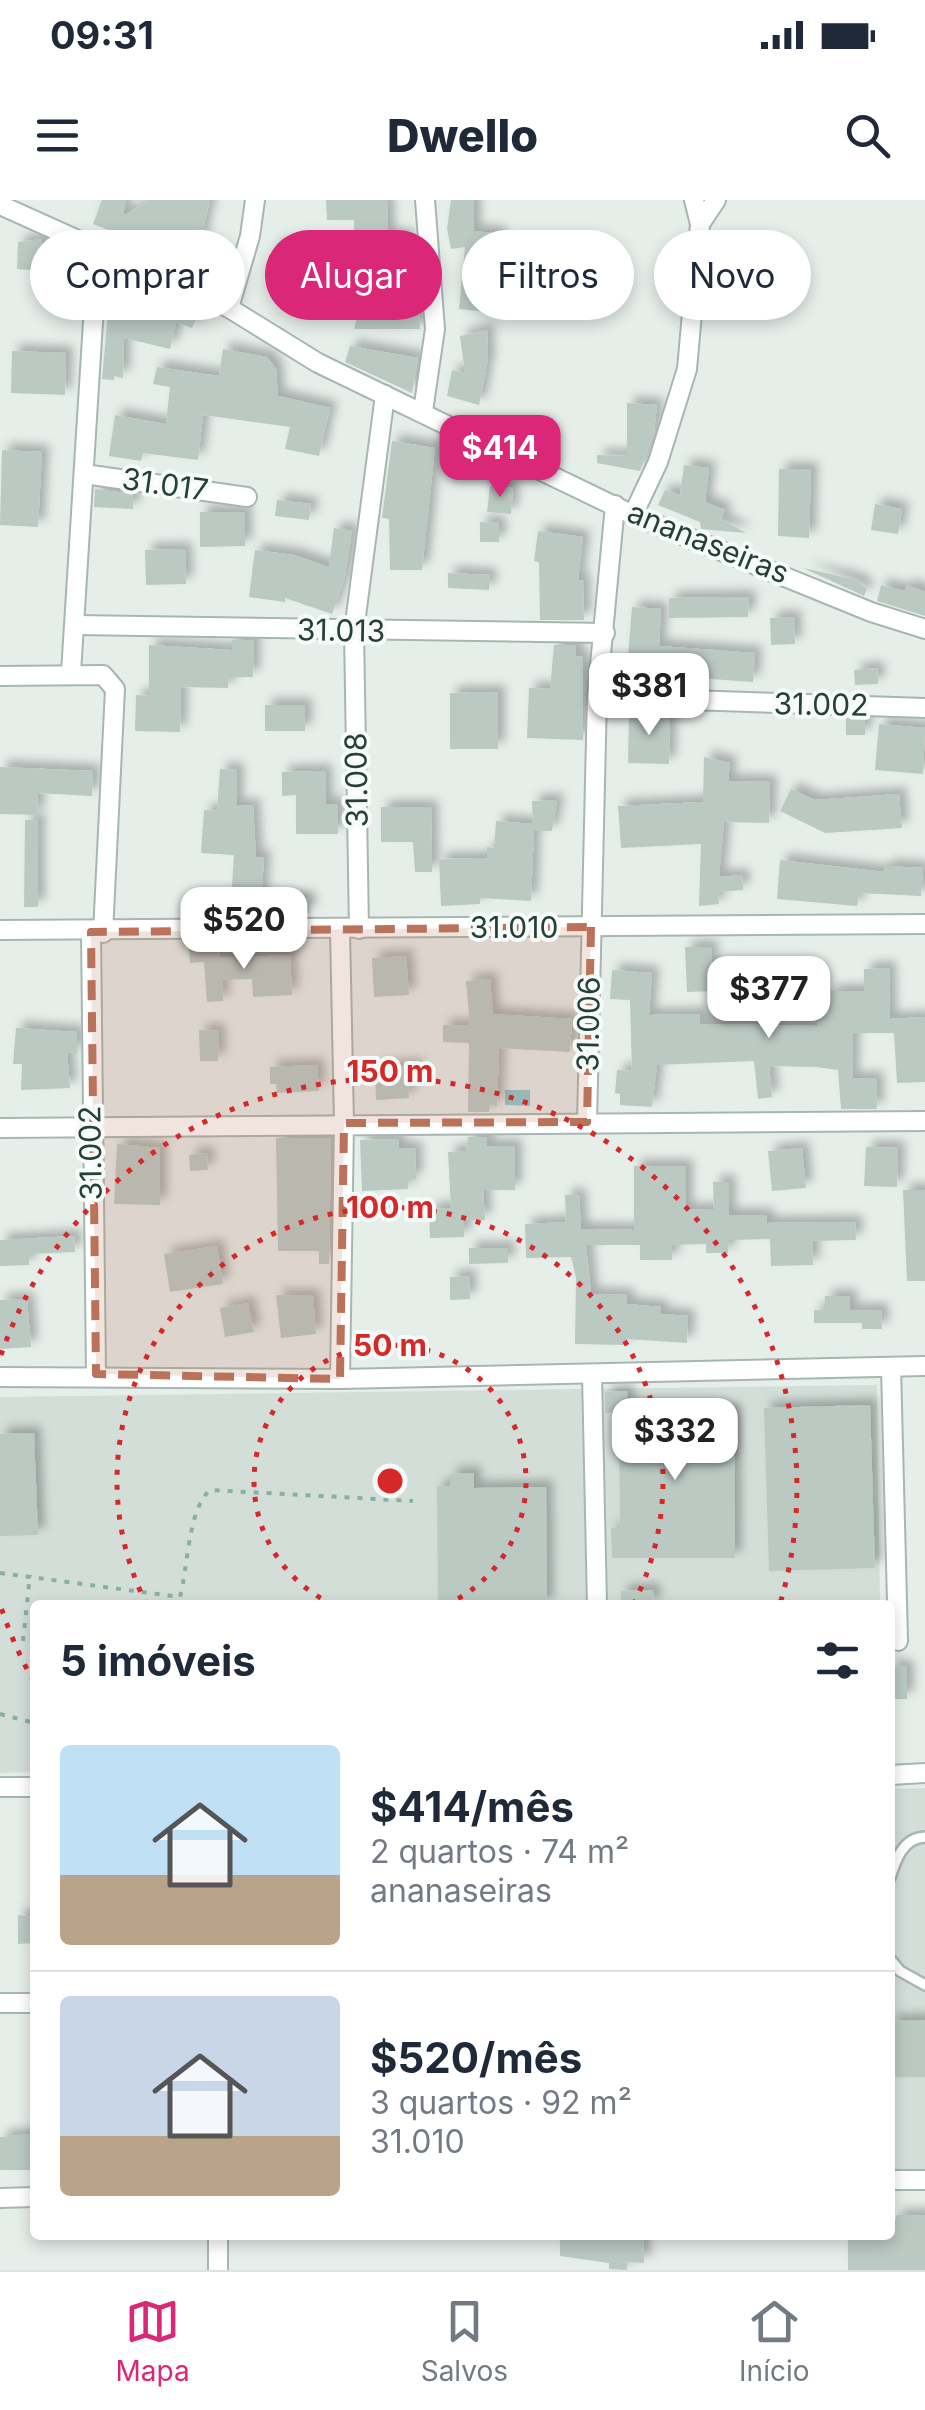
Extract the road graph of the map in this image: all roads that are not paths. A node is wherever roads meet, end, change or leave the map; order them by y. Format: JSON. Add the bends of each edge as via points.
{"nodes":[{"id":1,"x":255,"y":200,"type":"edge"},
{"id":2,"x":425,"y":200,"type":"edge"},
{"id":3,"x":694,"y":200,"type":"edge"},
{"id":4,"x":716,"y":200,"type":"edge"},
{"id":5,"x":0,"y":206,"type":"edge"},
{"id":6,"x":28,"y":208,"type":"edge"},
{"id":7,"x":700,"y":224,"type":"junction"},
{"id":8,"x":68,"y":230,"type":"edge"},
{"id":9,"x":245,"y":253,"type":"edge"},
{"id":10,"x":245,"y":318,"type":"edge"},
{"id":11,"x":96,"y":320,"type":"edge"},
{"id":12,"x":385,"y":395,"type":"junction"},
{"id":13,"x":423,"y":412,"type":"junction"},
{"id":14,"x":84,"y":474,"type":"junction"},
{"id":15,"x":247,"y":496,"type":"dead end"},
{"id":16,"x":615,"y":505,"type":"junction"},
{"id":17,"x":633,"y":515,"type":"junction"},
{"id":18,"x":76,"y":625,"type":"junction"},
{"id":19,"x":925,"y":628,"type":"edge"},
{"id":20,"x":354,"y":631,"type":"junction"},
{"id":21,"x":605,"y":632,"type":"junction"},
{"id":22,"x":72,"y":673,"type":"junction"},
{"id":23,"x":0,"y":676,"type":"edge"},
{"id":24,"x":596,"y":697,"type":"junction"},
{"id":25,"x":925,"y":708,"type":"edge"},
{"id":26,"x":925,"y":924,"type":"edge"},
{"id":27,"x":591,"y":927,"type":"junction"},
{"id":28,"x":340,"y":929,"type":"junction"},
{"id":29,"x":359,"y":929,"type":"junction"},
{"id":30,"x":0,"y":930,"type":"edge"},
{"id":31,"x":98,"y":933,"type":"junction"},
{"id":32,"x":925,"y":1121,"type":"edge"},
{"id":33,"x":587,"y":1122,"type":"junction"},
{"id":34,"x":344,"y":1124,"type":"junction"},
{"id":35,"x":90,"y":1125,"type":"junction"},
{"id":36,"x":0,"y":1128,"type":"edge"},
{"id":37,"x":925,"y":1366,"type":"edge"},
{"id":38,"x":891,"y":1367,"type":"junction"},
{"id":39,"x":96,"y":1374,"type":"junction"},
{"id":40,"x":592,"y":1374,"type":"junction"},
{"id":41,"x":0,"y":1377,"type":"edge"},
{"id":42,"x":340,"y":1378,"type":"junction"},
{"id":43,"x":597,"y":1600,"type":"edge"},
{"id":44,"x":898,"y":1641,"type":"dead end"},
{"id":45,"x":925,"y":1773,"type":"edge"},
{"id":46,"x":895,"y":1774,"type":"edge"},
{"id":47,"x":0,"y":1787,"type":"edge"},
{"id":48,"x":30,"y":1787,"type":"edge"},
{"id":49,"x":925,"y":1836,"type":"edge"},
{"id":50,"x":895,"y":1866,"type":"edge"},
{"id":51,"x":895,"y":1966,"type":"edge"},
{"id":52,"x":925,"y":1986,"type":"edge"},
{"id":53,"x":0,"y":2003,"type":"edge"},
{"id":54,"x":30,"y":2003,"type":"edge"},
{"id":55,"x":895,"y":2180,"type":"edge"},
{"id":56,"x":925,"y":2180,"type":"edge"},
{"id":57,"x":30,"y":2197,"type":"edge"},
{"id":58,"x":0,"y":2198,"type":"edge"},
{"id":59,"x":218,"y":2240,"type":"edge"},
{"id":60,"x":218,"y":2270,"type":"edge"}],
"edges":[{"from":1,"to":9,"type":"street"},
{"from":2,"to":13,"type":"street","via":[[435,329]]},
{"from":3,"to":7,"type":"street"},
{"from":4,"to":7,"type":"street"},
{"from":5,"to":6,"type":"street","name":"ananaseiras"},
{"from":6,"to":8,"type":"street","name":"ananaseiras"},
{"from":7,"to":17,"type":"street","via":[[687,369],[658,462]]},
{"from":10,"to":12,"type":"street","name":"ananaseiras"},
{"from":11,"to":14,"type":"street"},
{"from":12,"to":13,"type":"street","name":"ananaseiras"},
{"from":12,"to":20,"type":"street","name":"31.008"},
{"from":13,"to":16,"type":"street","name":"ananaseiras"},
{"from":14,"to":15,"type":"street","name":"31.017"},
{"from":14,"to":18,"type":"street"},
{"from":16,"to":17,"type":"street","name":"ananaseiras"},
{"from":16,"to":21,"type":"street","name":"31.006"},
{"from":17,"to":19,"type":"street","name":"ananaseiras"},
{"from":18,"to":20,"type":"street","name":"31.013"},
{"from":18,"to":22,"type":"street"},
{"from":20,"to":21,"type":"street","name":"31.013"},
{"from":20,"to":29,"type":"street","name":"31.008"},
{"from":21,"to":24,"type":"street","name":"31.006"},
{"from":22,"to":23,"type":"street"},
{"from":22,"to":31,"type":"street","name":"31.002","via":[[103,675],[115,689]]},
{"from":24,"to":25,"type":"street","name":"31.002"},
{"from":24,"to":27,"type":"street","name":"31.006"},
{"from":26,"to":27,"type":"street","name":"31.010"},
{"from":27,"to":29,"type":"street","name":"31.010"},
{"from":27,"to":33,"type":"street","name":"31.006"},
{"from":28,"to":29,"type":"street","name":"31.010"},
{"from":28,"to":31,"type":"street","name":"31.010"},
{"from":28,"to":34,"type":"street"},
{"from":30,"to":31,"type":"street","name":"31.010"},
{"from":31,"to":35,"type":"street","name":"31.002"},
{"from":32,"to":33,"type":"street"},
{"from":33,"to":34,"type":"street"},
{"from":34,"to":35,"type":"street"},
{"from":34,"to":42,"type":"street"},
{"from":35,"to":36,"type":"street"},
{"from":35,"to":39,"type":"street","name":"31.002"},
{"from":37,"to":38,"type":"street"},
{"from":38,"to":40,"type":"street"},
{"from":38,"to":44,"type":"street"},
{"from":39,"to":41,"type":"street"},
{"from":39,"to":42,"type":"street"},
{"from":40,"to":42,"type":"street"},
{"from":40,"to":43,"type":"street"},
{"from":45,"to":46,"type":"street"},
{"from":47,"to":48,"type":"street"},
{"from":49,"to":50,"type":"lane","via":[[903,1848]]},
{"from":51,"to":52,"type":"lane"},
{"from":53,"to":54,"type":"street"},
{"from":55,"to":56,"type":"street"},
{"from":57,"to":58,"type":"street"},
{"from":59,"to":60,"type":"street"}]}
